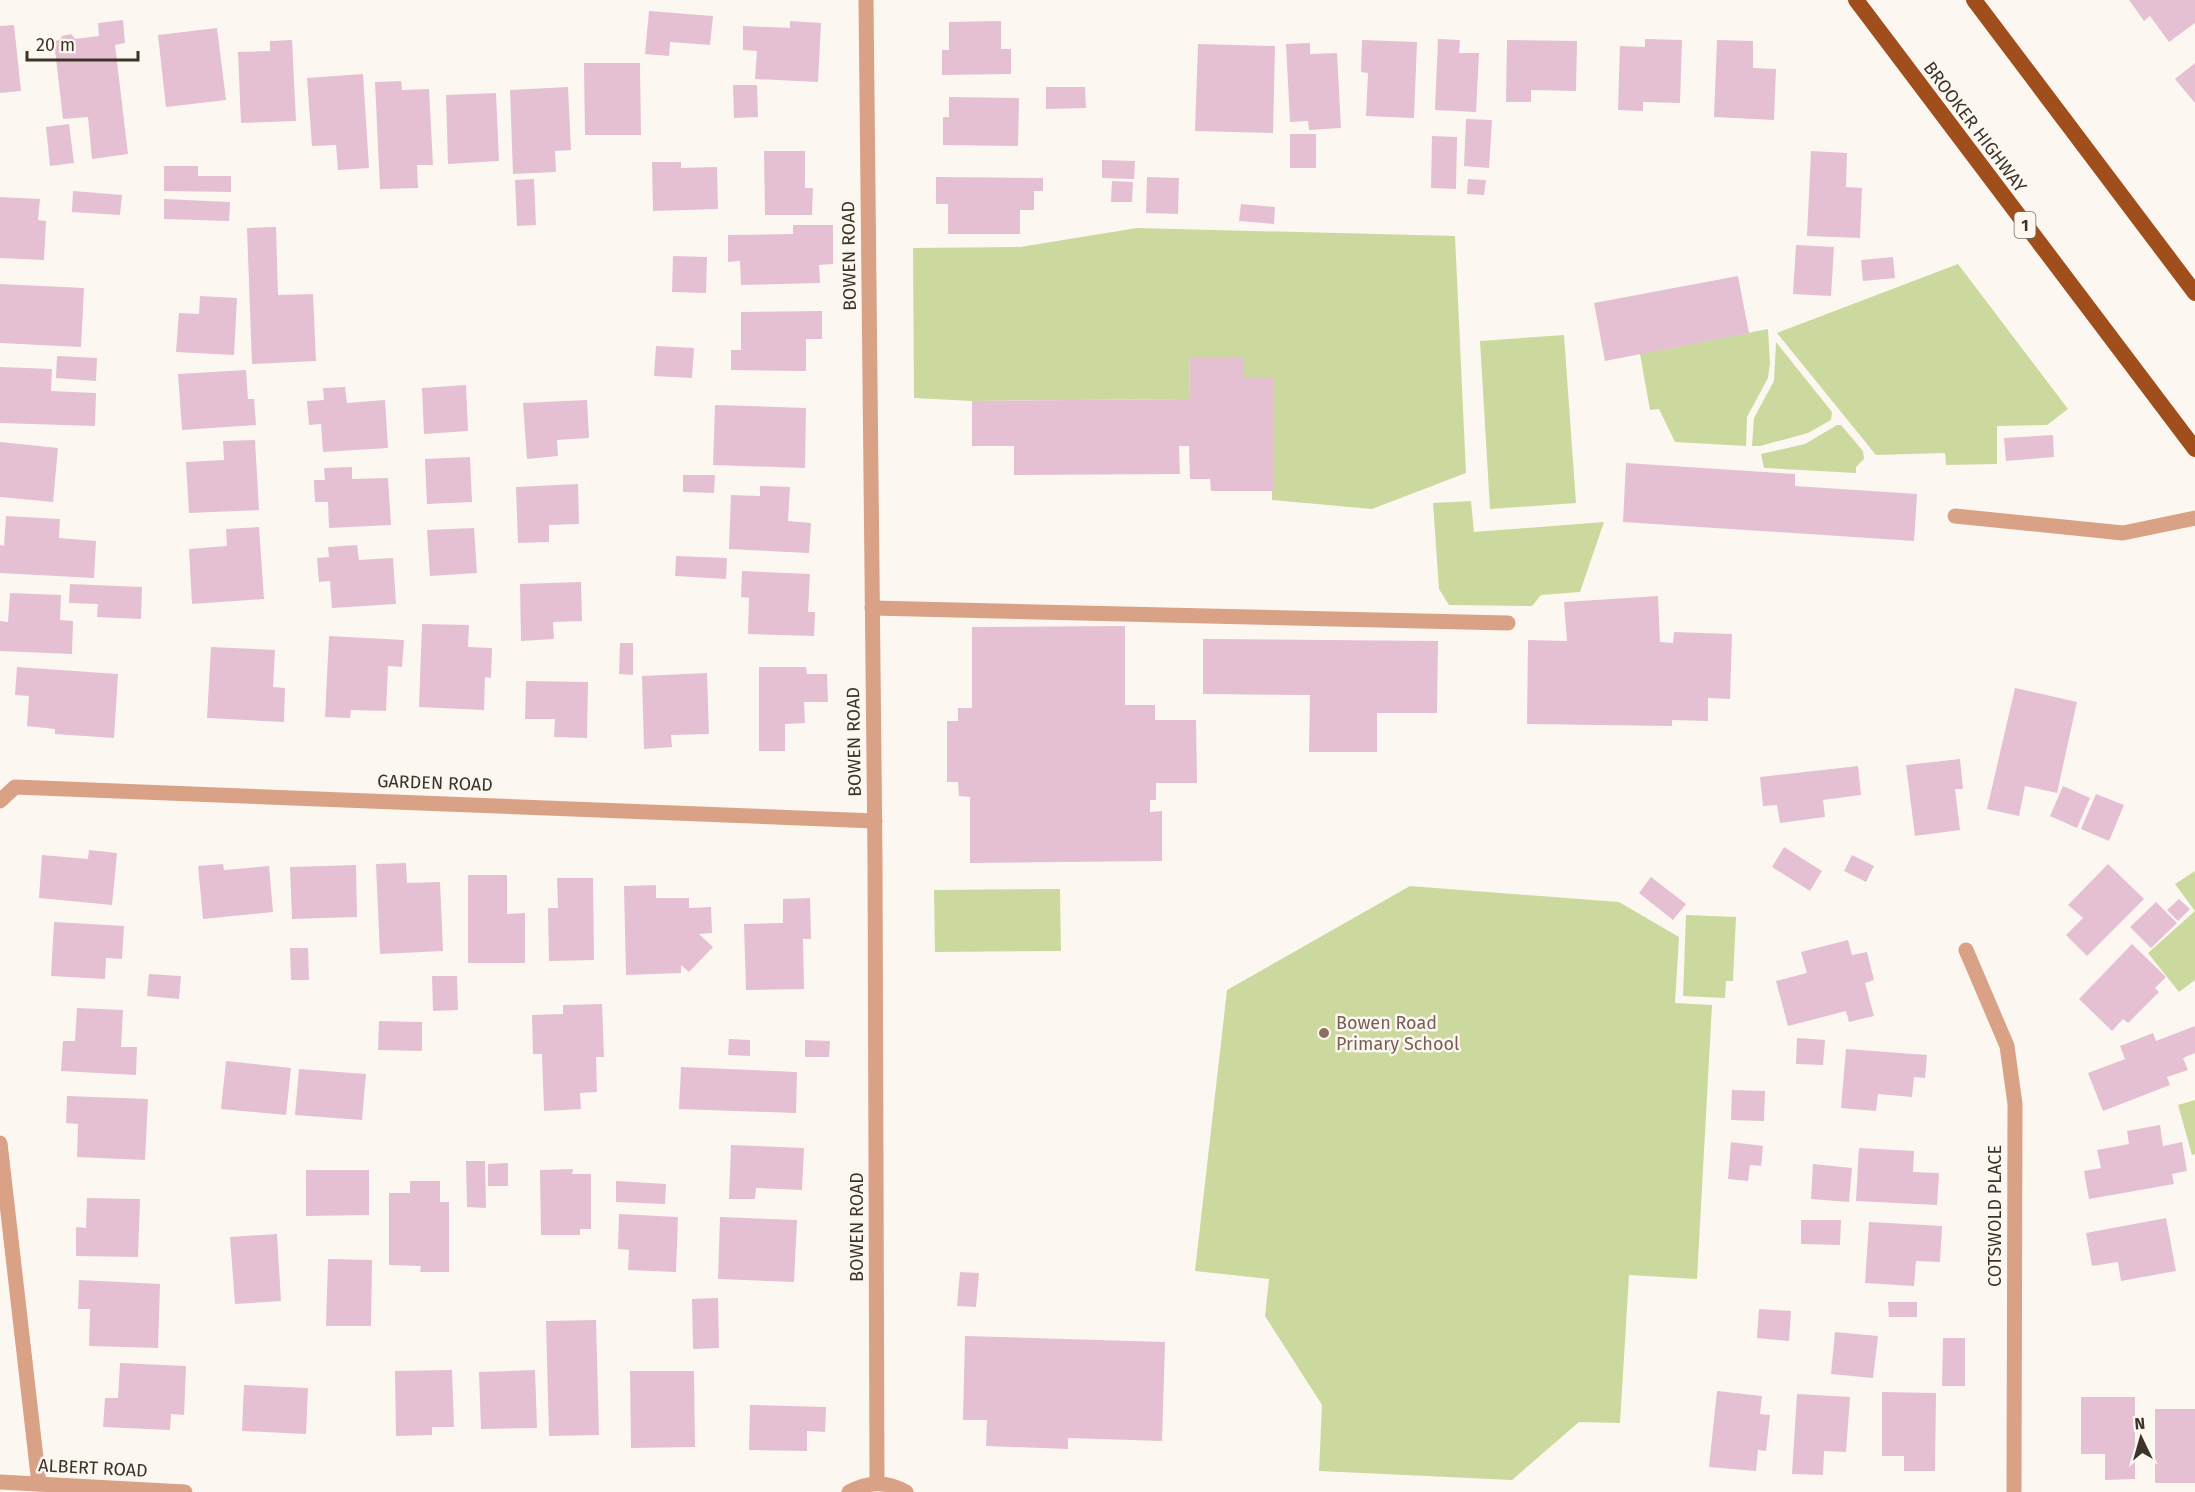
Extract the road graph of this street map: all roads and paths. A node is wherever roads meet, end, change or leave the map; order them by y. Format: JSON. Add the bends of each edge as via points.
{"nodes":[{"id":1,"x":866,"y":0,"type":"edge"},
{"id":2,"x":1856,"y":0,"type":"edge"},
{"id":3,"x":1974,"y":0,"type":"edge"},
{"id":4,"x":2195,"y":292,"type":"edge"},
{"id":5,"x":2195,"y":449,"type":"edge"},
{"id":6,"x":1955,"y":516,"type":"dead end"},
{"id":7,"x":2195,"y":519,"type":"edge"},
{"id":8,"x":872,"y":608,"type":"junction"},
{"id":9,"x":1508,"y":623,"type":"dead end"},
{"id":10,"x":0,"y":801,"type":"edge"},
{"id":11,"x":875,"y":821,"type":"junction"},
{"id":12,"x":1966,"y":950,"type":"dead end"},
{"id":13,"x":0,"y":1143,"type":"edge"},
{"id":14,"x":0,"y":1482,"type":"edge"},
{"id":15,"x":877,"y":1483,"type":"junction"},
{"id":16,"x":39,"y":1484,"type":"junction"},
{"id":17,"x":184,"y":1492,"type":"edge"},
{"id":18,"x":849,"y":1492,"type":"edge"},
{"id":19,"x":906,"y":1492,"type":"edge"},
{"id":20,"x":2014,"y":1492,"type":"edge"}],
"edges":[{"from":1,"to":8,"type":"street","name":"BOWEN ROAD"},
{"from":2,"to":5,"type":"highway","name":"BROOKER HIGHWAY","number":"1"},
{"from":3,"to":4,"type":"highway"},
{"from":6,"to":7,"type":"street","via":[[2122,533]]},
{"from":8,"to":9,"type":"street"},
{"from":8,"to":11,"type":"street","name":"BOWEN ROAD"},
{"from":10,"to":11,"type":"street","name":"GARDEN ROAD","via":[[15,787]]},
{"from":11,"to":15,"type":"street","name":"BOWEN ROAD"},
{"from":12,"to":20,"type":"street","name":"COTSWOLD PLACE","via":[[2007,1046],[2015,1104]]},
{"from":13,"to":16,"type":"street"},
{"from":14,"to":16,"type":"street","name":"ALBERT ROAD"},
{"from":15,"to":18,"type":"street"},
{"from":15,"to":19,"type":"street"},
{"from":16,"to":17,"type":"street","name":"ALBERT ROAD"}]}
